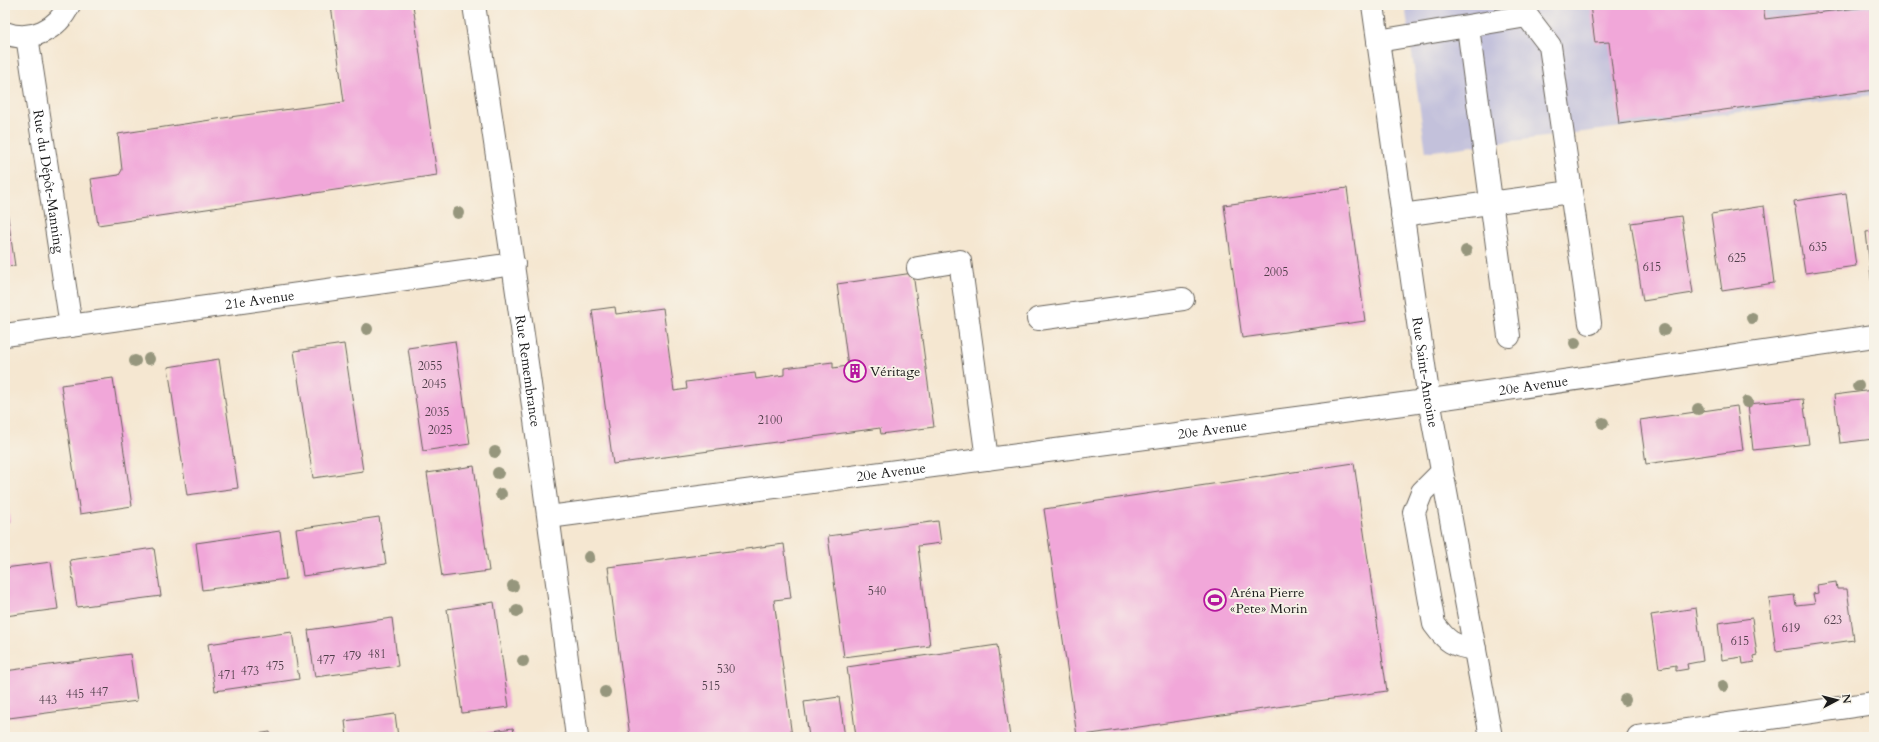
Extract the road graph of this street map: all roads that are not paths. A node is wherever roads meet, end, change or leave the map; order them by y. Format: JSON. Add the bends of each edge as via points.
{"nodes":[{"id":1,"x":69,"y":5,"type":"edge"},
{"id":2,"x":474,"y":5,"type":"edge"},
{"id":3,"x":1373,"y":5,"type":"edge"},
{"id":4,"x":1528,"y":11,"type":"edge"},
{"id":5,"x":1468,"y":27,"type":"junction"},
{"id":6,"x":5,"y":33,"type":"edge"},
{"id":7,"x":27,"y":36,"type":"junction"},
{"id":8,"x":1378,"y":41,"type":"junction"},
{"id":9,"x":1571,"y":192,"type":"junction"},
{"id":10,"x":1492,"y":202,"type":"junction"},
{"id":11,"x":1402,"y":215,"type":"junction"},
{"id":12,"x":514,"y":264,"type":"junction"},
{"id":13,"x":918,"y":268,"type":"dead end"},
{"id":14,"x":1183,"y":299,"type":"dead end"},
{"id":15,"x":1038,"y":319,"type":"dead end"},
{"id":16,"x":1590,"y":323,"type":"dead end"},
{"id":17,"x":71,"y":326,"type":"junction"},
{"id":18,"x":5,"y":335,"type":"edge"},
{"id":19,"x":1509,"y":336,"type":"dead end"},
{"id":20,"x":1874,"y":336,"type":"edge"},
{"id":21,"x":1429,"y":400,"type":"junction"},
{"id":22,"x":987,"y":459,"type":"junction"},
{"id":23,"x":1442,"y":472,"type":"junction"},
{"id":24,"x":549,"y":517,"type":"junction"},
{"id":25,"x":1475,"y":649,"type":"junction"},
{"id":26,"x":1874,"y":703,"type":"edge"},
{"id":27,"x":577,"y":737,"type":"edge"},
{"id":28,"x":1491,"y":737,"type":"edge"},
{"id":29,"x":1638,"y":737,"type":"edge"}],
"edges":[{"from":1,"to":7,"type":"street","via":[[55,25],[42,33]]},
{"from":2,"to":12,"type":"street","name":"Rue Remembrance"},
{"from":3,"to":8,"type":"street","name":"Rue Saint-Antoine"},
{"from":4,"to":5,"type":"street"},
{"from":4,"to":9,"type":"street","via":[[1550,46]]},
{"from":5,"to":8,"type":"street"},
{"from":5,"to":10,"type":"street"},
{"from":6,"to":7,"type":"street"},
{"from":7,"to":17,"type":"street","name":"Rue du Dépôt-Manning"},
{"from":8,"to":11,"type":"street","name":"Rue Saint-Antoine"},
{"from":9,"to":10,"type":"street"},
{"from":9,"to":16,"type":"street"},
{"from":10,"to":11,"type":"street"},
{"from":10,"to":19,"type":"street"},
{"from":11,"to":21,"type":"street","name":"Rue Saint-Antoine"},
{"from":12,"to":17,"type":"street","name":"21e Avenue"},
{"from":12,"to":24,"type":"street","name":"Rue Remembrance"},
{"from":13,"to":22,"type":"street","via":[[960,261]]},
{"from":14,"to":15,"type":"street"},
{"from":17,"to":18,"type":"street","name":"21e Avenue"},
{"from":20,"to":21,"type":"street","name":"20e Avenue"},
{"from":21,"to":22,"type":"street","name":"20e Avenue"},
{"from":21,"to":23,"type":"street","name":"Rue Saint-Antoine"},
{"from":22,"to":24,"type":"street","name":"20e Avenue"},
{"from":23,"to":25,"type":"street","name":"Rue Saint-Antoine"},
{"from":23,"to":25,"type":"street","via":[[1422,492],[1414,512],[1434,624],[1444,638],[1459,647]]},
{"from":24,"to":27,"type":"street","name":"Rue Remembrance"},
{"from":25,"to":28,"type":"street","name":"Rue Saint-Antoine"},
{"from":26,"to":29,"type":"street"}]}
